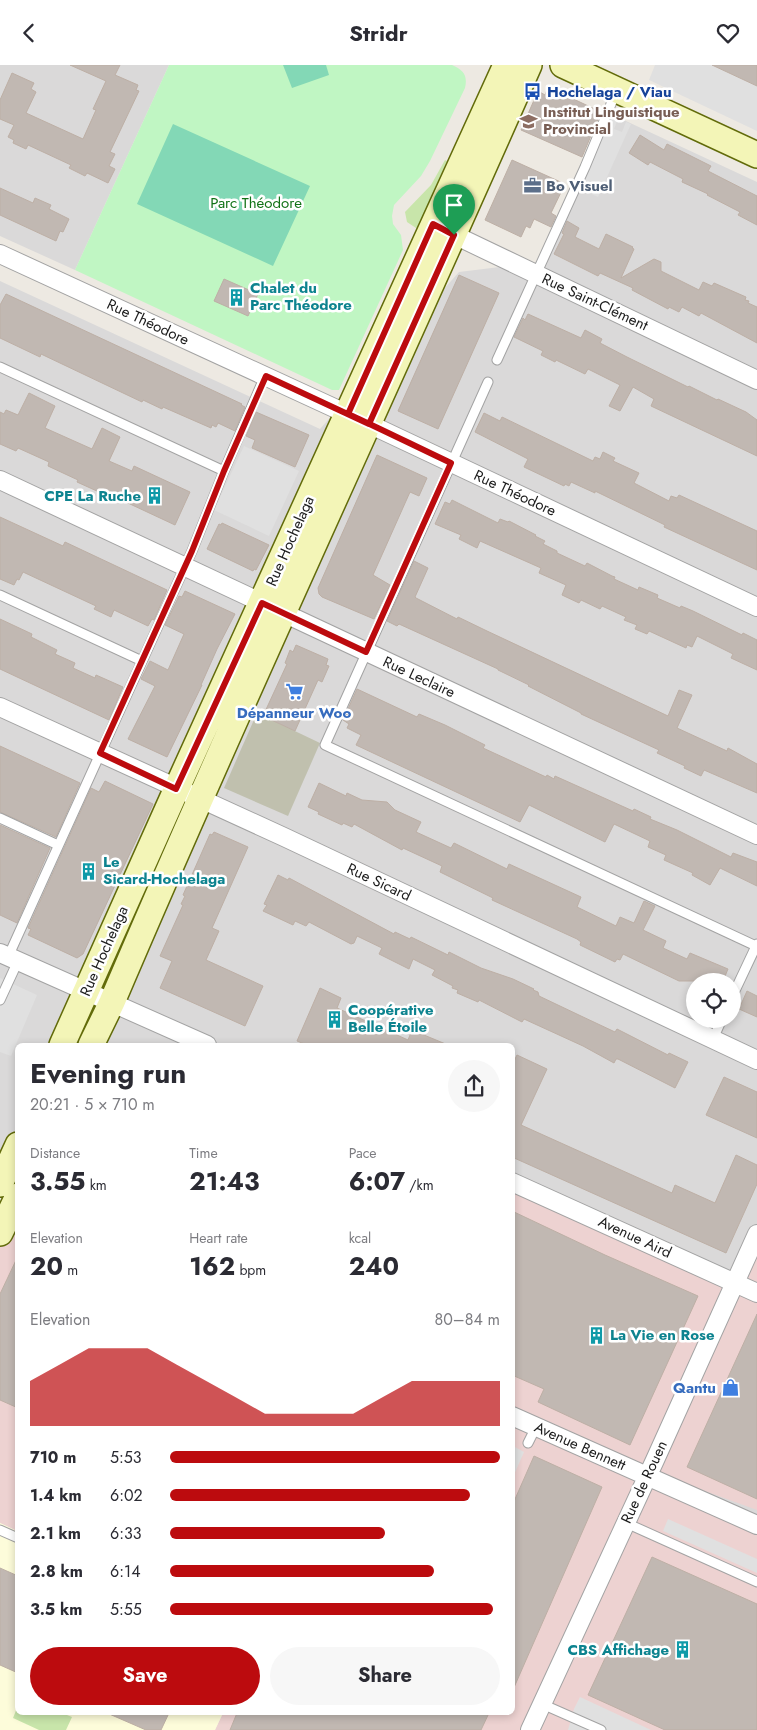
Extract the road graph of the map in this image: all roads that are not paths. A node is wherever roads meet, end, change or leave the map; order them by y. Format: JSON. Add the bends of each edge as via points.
{"nodes":[{"id":1,"x":506,"y":65,"type":"edge"},
{"id":2,"x":529,"y":65,"type":"edge"},
{"id":3,"x":562,"y":65,"type":"edge"},
{"id":4,"x":617,"y":90,"type":"junction"},
{"id":5,"x":757,"y":155,"type":"edge"},
{"id":6,"x":444,"y":230,"type":"junction"},
{"id":7,"x":0,"y":254,"type":"edge"},
{"id":8,"x":535,"y":274,"type":"junction"},
{"id":9,"x":497,"y":360,"type":"dead end"},
{"id":10,"x":0,"y":367,"type":"edge"},
{"id":11,"x":266,"y":376,"type":"junction"},
{"id":12,"x":757,"y":380,"type":"edge"},
{"id":13,"x":488,"y":382,"type":"dead end"},
{"id":14,"x":359,"y":419,"type":"junction"},
{"id":15,"x":451,"y":463,"type":"junction"},
{"id":16,"x":224,"y":471,"type":"junction"},
{"id":17,"x":0,"y":480,"type":"edge"},
{"id":18,"x":185,"y":567,"type":"junction"},
{"id":19,"x":0,"y":595,"type":"edge"},
{"id":20,"x":757,"y":607,"type":"edge"},
{"id":21,"x":272,"y":609,"type":"junction"},
{"id":22,"x":366,"y":652,"type":"junction"},
{"id":23,"x":142,"y":661,"type":"junction"},
{"id":24,"x":0,"y":707,"type":"edge"},
{"id":25,"x":100,"y":753,"type":"junction"},
{"id":26,"x":176,"y":789,"type":"junction"},
{"id":27,"x":200,"y":801,"type":"junction"},
{"id":28,"x":0,"y":818,"type":"edge"},
{"id":29,"x":757,"y":835,"type":"edge"},
{"id":30,"x":58,"y":845,"type":"junction"},
{"id":31,"x":756,"y":945,"type":"edge"},
{"id":32,"x":9,"y":957,"type":"edge"},
{"id":33,"x":741,"y":978,"type":"edge"},
{"id":34,"x":86,"y":991,"type":"junction"},
{"id":35,"x":1,"y":997,"type":"edge"},
{"id":36,"x":112,"y":1002,"type":"junction"},
{"id":37,"x":718,"y":1028,"type":"edge"},
{"id":38,"x":713,"y":1039,"type":"junction"},
{"id":39,"x":63,"y":1043,"type":"edge"},
{"id":40,"x":92,"y":1043,"type":"edge"},
{"id":41,"x":203,"y":1043,"type":"edge"},
{"id":42,"x":757,"y":1060,"type":"edge"},
{"id":43,"x":15,"y":1152,"type":"edge"},
{"id":44,"x":515,"y":1183,"type":"edge"},
{"id":45,"x":0,"y":1185,"type":"edge"},
{"id":46,"x":15,"y":1193,"type":"edge"},
{"id":47,"x":15,"y":1201,"type":"edge"},
{"id":48,"x":0,"y":1233,"type":"edge"},
{"id":49,"x":757,"y":1233,"type":"edge"},
{"id":50,"x":735,"y":1283,"type":"junction"},
{"id":51,"x":757,"y":1293,"type":"edge"},
{"id":52,"x":515,"y":1417,"type":"edge"},
{"id":53,"x":536,"y":1427,"type":"junction"},
{"id":54,"x":528,"y":1443,"type":"dead end"},
{"id":55,"x":648,"y":1476,"type":"junction"},
{"id":56,"x":626,"y":1523,"type":"junction"},
{"id":57,"x":757,"y":1525,"type":"edge"},
{"id":58,"x":0,"y":1530,"type":"edge"},
{"id":59,"x":15,"y":1537,"type":"edge"},
{"id":60,"x":757,"y":1582,"type":"edge"},
{"id":61,"x":542,"y":1704,"type":"junction"},
{"id":62,"x":530,"y":1730,"type":"edge"},
{"id":63,"x":601,"y":1730,"type":"edge"}],
"edges":[{"from":1,"to":6,"type":"main road","name":"Rue Hochelaga"},
{"from":2,"to":6,"type":"main road","name":"Rue Hochelaga"},
{"from":3,"to":4,"type":"main road"},
{"from":4,"to":5,"type":"main road"},
{"from":4,"to":8,"type":"lane"},
{"from":6,"to":8,"type":"street","name":"Rue Saint-Clément"},
{"from":6,"to":14,"type":"main road","name":"Rue Hochelaga"},
{"from":7,"to":11,"type":"street","name":"Rue Théodore"},
{"from":8,"to":9,"type":"lane"},
{"from":8,"to":12,"type":"street","name":"Rue Saint-Clément"},
{"from":10,"to":16,"type":"lane"},
{"from":11,"to":14,"type":"street","name":"Rue Théodore"},
{"from":11,"to":16,"type":"lane"},
{"from":13,"to":15,"type":"lane"},
{"from":14,"to":15,"type":"street","name":"Rue Théodore"},
{"from":14,"to":21,"type":"main road","name":"Rue Hochelaga"},
{"from":15,"to":20,"type":"street","name":"Rue Théodore"},
{"from":15,"to":22,"type":"lane"},
{"from":16,"to":18,"type":"lane"},
{"from":17,"to":18,"type":"street","name":"Rue Leclaire"},
{"from":18,"to":21,"type":"street","name":"Rue Leclaire"},
{"from":18,"to":23,"type":"lane"},
{"from":19,"to":23,"type":"lane"},
{"from":21,"to":22,"type":"street","name":"Rue Leclaire"},
{"from":21,"to":26,"type":"main road","name":"Rue Hochelaga"},
{"from":21,"to":27,"type":"main road","name":"Rue Hochelaga"},
{"from":22,"to":29,"type":"street","name":"Rue Leclaire"},
{"from":22,"to":31,"type":"lane","via":[[325,745]]},
{"from":23,"to":25,"type":"lane"},
{"from":24,"to":25,"type":"street","name":"Rue Sicard"},
{"from":25,"to":26,"type":"street","name":"Rue Sicard"},
{"from":25,"to":30,"type":"lane"},
{"from":26,"to":27,"type":"street","name":"Rue Sicard"},
{"from":26,"to":34,"type":"main road","name":"Rue Hochelaga"},
{"from":27,"to":36,"type":"main road","name":"Rue Hochelaga"},
{"from":27,"to":38,"type":"street","name":"Rue Sicard"},
{"from":28,"to":30,"type":"lane"},
{"from":30,"to":32,"type":"lane"},
{"from":31,"to":33,"type":"lane"},
{"from":32,"to":34,"type":"street"},
{"from":32,"to":35,"type":"lane"},
{"from":34,"to":36,"type":"street"},
{"from":34,"to":39,"type":"main road","name":"Rue Hochelaga"},
{"from":36,"to":40,"type":"main road","name":"Rue Hochelaga"},
{"from":36,"to":41,"type":"street"},
{"from":37,"to":38,"type":"lane"},
{"from":38,"to":42,"type":"street","name":"Rue Sicard"},
{"from":43,"to":45,"type":"main road"},
{"from":44,"to":50,"type":"street","name":"Avenue Aird"},
{"from":45,"to":46,"type":"street"},
{"from":47,"to":48,"type":"main road"},
{"from":49,"to":50,"type":"street","name":"Rue de Rouen"},
{"from":50,"to":51,"type":"street","name":"Avenue Aird"},
{"from":50,"to":55,"type":"street","name":"Rue de Rouen"},
{"from":52,"to":53,"type":"street","name":"Avenue Bennett"},
{"from":53,"to":54,"type":"lane"},
{"from":53,"to":55,"type":"street","name":"Avenue Bennett"},
{"from":55,"to":56,"type":"street","name":"Rue de Rouen"},
{"from":55,"to":57,"type":"street","name":"Avenue Bennett"},
{"from":56,"to":60,"type":"lane"},
{"from":56,"to":61,"type":"street","name":"Rue de Rouen"},
{"from":58,"to":59,"type":"lane"},
{"from":61,"to":62,"type":"street","name":"Rue de Rouen"},
{"from":61,"to":63,"type":"lane"}]}
